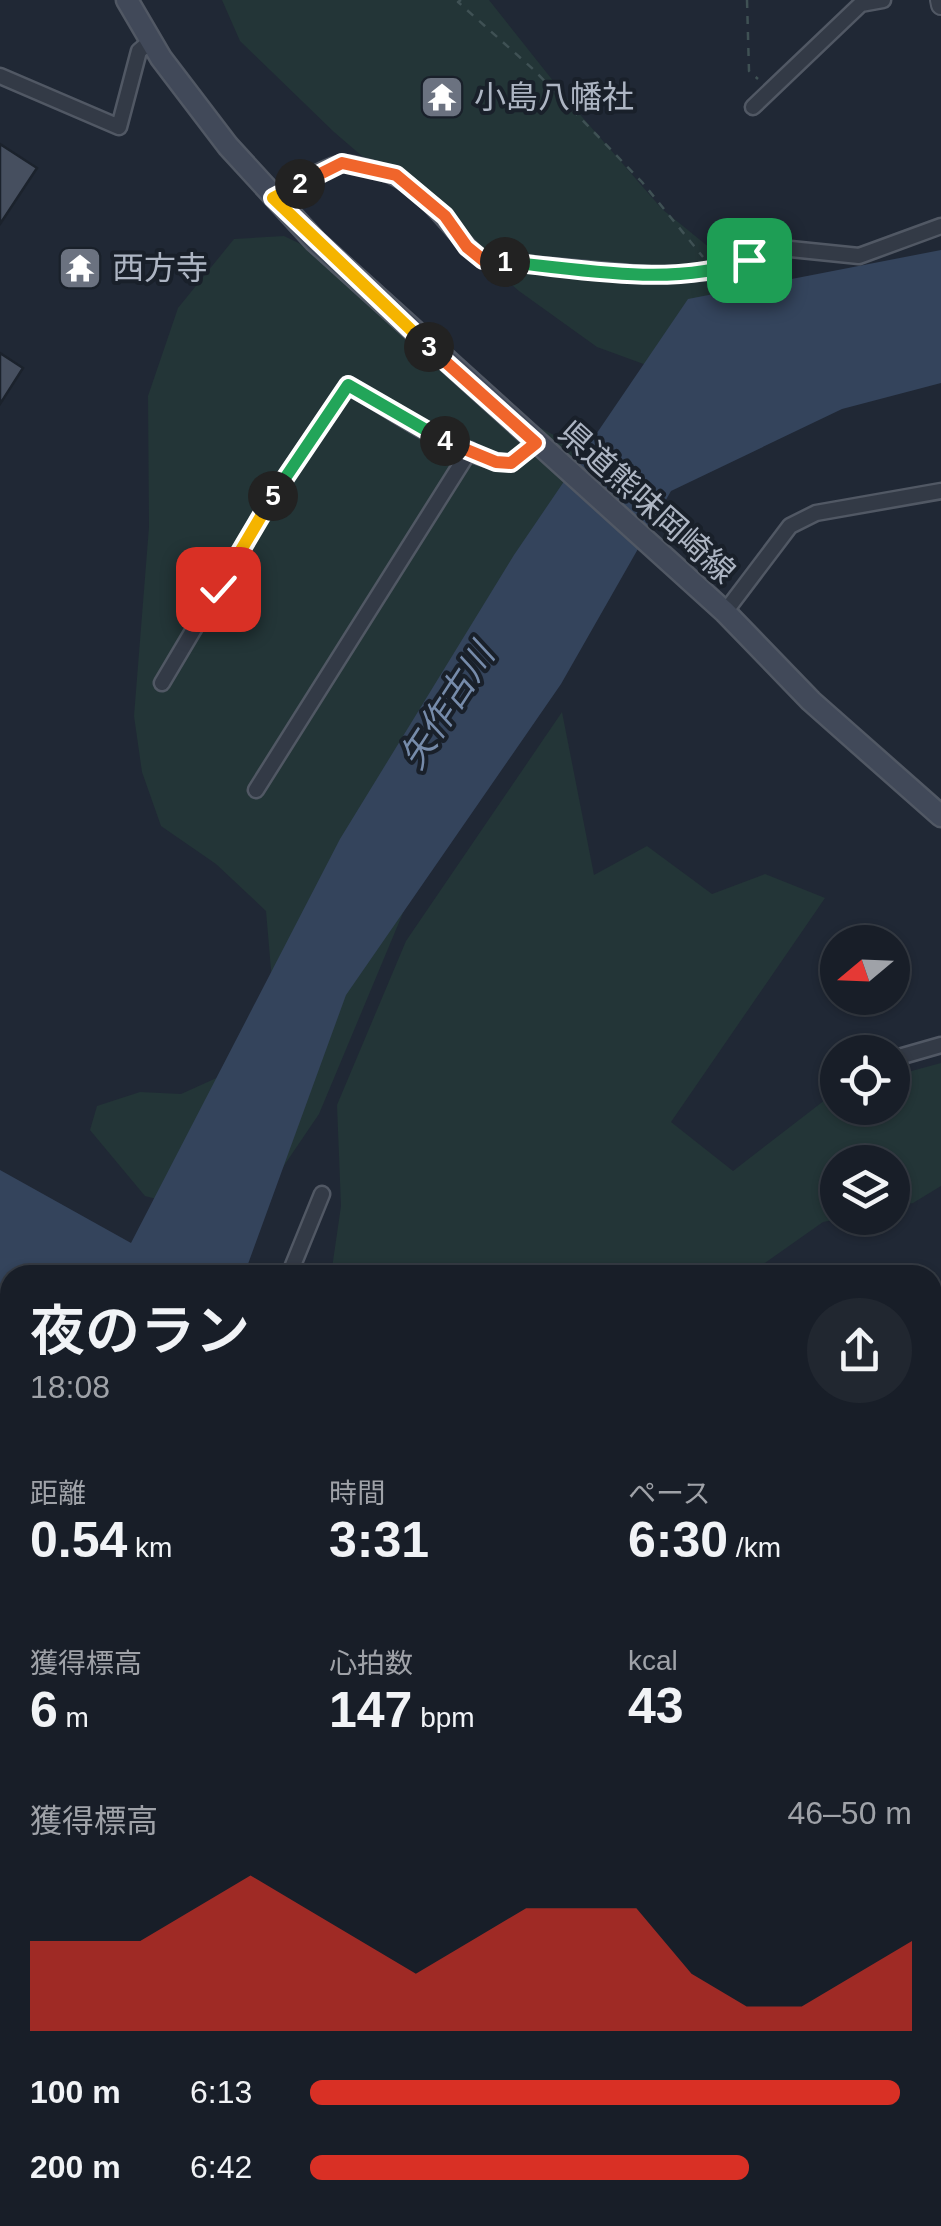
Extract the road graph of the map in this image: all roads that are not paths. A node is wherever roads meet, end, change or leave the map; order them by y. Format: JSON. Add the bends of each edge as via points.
{"nodes":[{"id":1,"x":127,"y":0,"type":"edge"},
{"id":2,"x":883,"y":0,"type":"edge"},
{"id":3,"x":151,"y":41,"type":"junction"},
{"id":4,"x":0,"y":76,"type":"edge"},
{"id":5,"x":753,"y":107,"type":"dead end"},
{"id":6,"x":273,"y":198,"type":"junction"},
{"id":7,"x":941,"y":226,"type":"edge"},
{"id":8,"x":536,"y":443,"type":"junction"},
{"id":9,"x":470,"y":450,"type":"junction"},
{"id":10,"x":941,"y":491,"type":"edge"},
{"id":11,"x":725,"y":612,"type":"junction"},
{"id":12,"x":162,"y":683,"type":"dead end"},
{"id":13,"x":256,"y":790,"type":"dead end"},
{"id":14,"x":941,"y":816,"type":"edge"},
{"id":15,"x":941,"y":1045,"type":"edge"},
{"id":16,"x":910,"y":1054,"type":"edge"},
{"id":17,"x":322,"y":1194,"type":"dead end"},
{"id":18,"x":293,"y":1265,"type":"edge"}],
"edges":[{"from":1,"to":3,"type":"main road","name":"県道熊味岡崎線"},
{"from":2,"to":5,"type":"street","via":[[861,4]]},
{"from":3,"to":4,"type":"street","via":[[140,51],[119,127]]},
{"from":3,"to":6,"type":"main road","name":"県道熊味岡崎線"},
{"from":6,"to":7,"type":"street","via":[[342,163],[396,175],[483,260],[652,275],[712,272],[771,247],[859,256]]},
{"from":6,"to":8,"type":"main road","name":"県道熊味岡崎線"},
{"from":8,"to":9,"type":"street","via":[[511,463]]},
{"from":8,"to":11,"type":"main road","name":"県道熊味岡崎線"},
{"from":9,"to":12,"type":"street","via":[[348,385],[274,494]]},
{"from":9,"to":13,"type":"street"},
{"from":10,"to":11,"type":"street","via":[[816,513],[790,526]]},
{"from":11,"to":14,"type":"main road","name":"県道熊味岡崎線","via":[[811,702]]},
{"from":15,"to":16,"type":"street"},
{"from":17,"to":18,"type":"street"}]}
